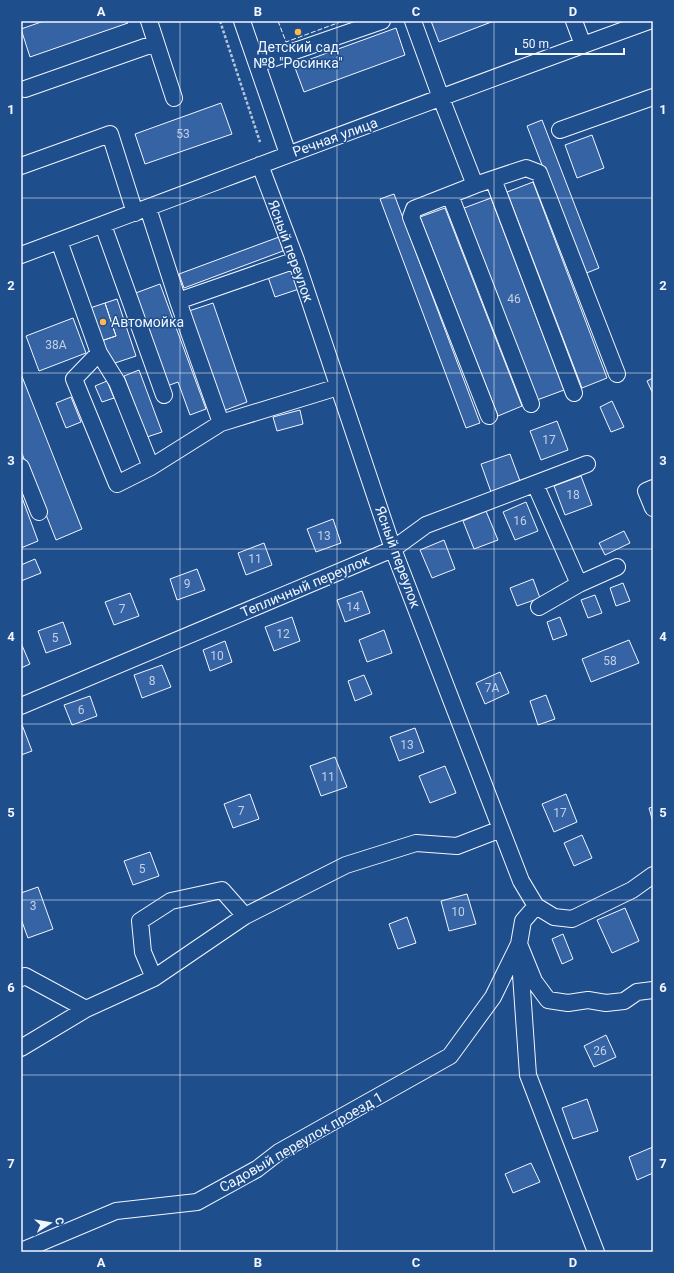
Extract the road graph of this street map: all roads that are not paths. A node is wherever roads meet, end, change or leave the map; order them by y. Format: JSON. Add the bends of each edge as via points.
{"nodes":[{"id":1,"x":148,"y":21,"type":"edge"},
{"id":2,"x":242,"y":21,"type":"edge"},
{"id":3,"x":382,"y":21,"type":"edge"},
{"id":4,"x":413,"y":21,"type":"edge"},
{"id":5,"x":574,"y":21,"type":"edge"},
{"id":6,"x":649,"y":21,"type":"edge"},
{"id":7,"x":156,"y":43,"type":"junction"},
{"id":8,"x":583,"y":45,"type":"junction"},
{"id":9,"x":257,"y":64,"type":"junction"},
{"id":10,"x":22,"y":89,"type":"edge"},
{"id":11,"x":653,"y":97,"type":"edge"},
{"id":12,"x":174,"y":98,"type":"dead end"},
{"id":13,"x":441,"y":98,"type":"junction"},
{"id":14,"x":560,"y":130,"type":"dead end"},
{"id":15,"x":288,"y":154,"type":"junction"},
{"id":16,"x":260,"y":165,"type":"junction"},
{"id":17,"x":21,"y":166,"type":"edge"},
{"id":18,"x":493,"y":178,"type":"junction"},
{"id":19,"x":475,"y":185,"type":"junction"},
{"id":20,"x":450,"y":195,"type":"junction"},
{"id":21,"x":142,"y":211,"type":"junction"},
{"id":22,"x":103,"y":225,"type":"junction"},
{"id":23,"x":59,"y":241,"type":"junction"},
{"id":24,"x":21,"y":255,"type":"edge"},
{"id":25,"x":296,"y":260,"type":"junction"},
{"id":26,"x":178,"y":301,"type":"junction"},
{"id":27,"x":99,"y":354,"type":"junction"},
{"id":28,"x":617,"y":374,"type":"dead end"},
{"id":29,"x":338,"y":387,"type":"junction"},
{"id":30,"x":574,"y":393,"type":"dead end"},
{"id":31,"x":164,"y":395,"type":"dead end"},
{"id":32,"x":531,"y":404,"type":"dead end"},
{"id":33,"x":489,"y":416,"type":"dead end"},
{"id":34,"x":221,"y":423,"type":"junction"},
{"id":35,"x":587,"y":464,"type":"dead end"},
{"id":36,"x":151,"y":467,"type":"junction"},
{"id":37,"x":21,"y":468,"type":"edge"},
{"id":38,"x":535,"y":484,"type":"junction"},
{"id":39,"x":653,"y":488,"type":"edge"},
{"id":40,"x":653,"y":508,"type":"edge"},
{"id":41,"x":39,"y":512,"type":"dead end"},
{"id":42,"x":393,"y":549,"type":"junction"},
{"id":43,"x":617,"y":568,"type":"dead end"},
{"id":44,"x":579,"y":584,"type":"junction"},
{"id":45,"x":539,"y":607,"type":"dead end"},
{"id":46,"x":21,"y":706,"type":"edge"},
{"id":47,"x":501,"y":829,"type":"junction"},
{"id":48,"x":653,"y":875,"type":"edge"},
{"id":49,"x":536,"y":906,"type":"junction"},
{"id":50,"x":245,"y":916,"type":"junction"},
{"id":51,"x":519,"y":944,"type":"junction"},
{"id":52,"x":21,"y":978,"type":"edge"},
{"id":53,"x":154,"y":978,"type":"junction"},
{"id":54,"x":653,"y":990,"type":"edge"},
{"id":55,"x":86,"y":1009,"type":"junction"},
{"id":56,"x":21,"y":1048,"type":"edge"},
{"id":57,"x":21,"y":1251,"type":"edge"},
{"id":58,"x":596,"y":1252,"type":"edge"}],
"edges":[{"from":1,"to":7,"type":"street"},
{"from":2,"to":9,"type":"street"},
{"from":3,"to":9,"type":"street"},
{"from":4,"to":13,"type":"street"},
{"from":5,"to":8,"type":"street"},
{"from":6,"to":8,"type":"street","name":"Речная улица"},
{"from":7,"to":10,"type":"street"},
{"from":7,"to":12,"type":"street"},
{"from":8,"to":13,"type":"street","name":"Речная улица"},
{"from":9,"to":15,"type":"street"},
{"from":11,"to":14,"type":"street"},
{"from":13,"to":15,"type":"street","name":"Речная улица"},
{"from":13,"to":19,"type":"street"},
{"from":15,"to":16,"type":"street","name":"Речная улица"},
{"from":16,"to":21,"type":"street","name":"Речная улица"},
{"from":16,"to":25,"type":"street","name":"Ясный переулок"},
{"from":17,"to":21,"type":"street","via":[[110,134]]},
{"from":18,"to":19,"type":"street"},
{"from":18,"to":28,"type":"street","via":[[526,168],[539,173]]},
{"from":18,"to":30,"type":"street"},
{"from":19,"to":20,"type":"street"},
{"from":20,"to":32,"type":"street"},
{"from":20,"to":33,"type":"street","via":[[414,209],[411,217]]},
{"from":21,"to":22,"type":"street","name":"Речная улица"},
{"from":21,"to":26,"type":"street"},
{"from":22,"to":23,"type":"street","name":"Речная улица"},
{"from":22,"to":31,"type":"street"},
{"from":23,"to":24,"type":"street","name":"Речная улица"},
{"from":23,"to":27,"type":"street"},
{"from":25,"to":26,"type":"street"},
{"from":25,"to":29,"type":"street","name":"Ясный переулок"},
{"from":26,"to":34,"type":"street"},
{"from":27,"to":36,"type":"street","via":[[117,382]]},
{"from":27,"to":36,"type":"street","via":[[74,380],[117,484]]},
{"from":29,"to":34,"type":"street"},
{"from":29,"to":42,"type":"street","name":"Ясный переулок"},
{"from":34,"to":36,"type":"street"},
{"from":35,"to":38,"type":"street","name":"Тепличный переулок"},
{"from":37,"to":41,"type":"street"},
{"from":38,"to":42,"type":"street","name":"Тепличный переулок","via":[[426,525]]},
{"from":38,"to":44,"type":"street"},
{"from":39,"to":40,"type":"street","via":[[646,491]]},
{"from":42,"to":46,"type":"street","name":"Тепличный переулок"},
{"from":42,"to":47,"type":"street","name":"Ясный переулок"},
{"from":43,"to":44,"type":"street"},
{"from":44,"to":45,"type":"street"},
{"from":47,"to":49,"type":"street","name":"Ясный переулок","via":[[521,881]]},
{"from":47,"to":50,"type":"street","via":[[457,846],[416,843],[346,865]]},
{"from":48,"to":49,"type":"street","name":"Ясный переулок","via":[[632,890],[572,919],[554,917]]},
{"from":49,"to":51,"type":"street","via":[[522,921]]},
{"from":50,"to":53,"type":"street"},
{"from":50,"to":53,"type":"street","via":[[222,890],[171,901],[140,921],[143,952]]},
{"from":51,"to":54,"type":"street","via":[[534,981],[548,1000],[568,1003],[588,1000],[606,1003],[624,1001],[637,992]]},
{"from":51,"to":57,"type":"street","name":"Садовый переулок проезд 1","via":[[493,997],[450,1056],[279,1152],[257,1169],[197,1202],[116,1211]]},
{"from":51,"to":58,"type":"street","via":[[528,1075]]},
{"from":52,"to":55,"type":"street","via":[[25,976]]},
{"from":53,"to":55,"type":"street"},
{"from":55,"to":56,"type":"street"}]}
